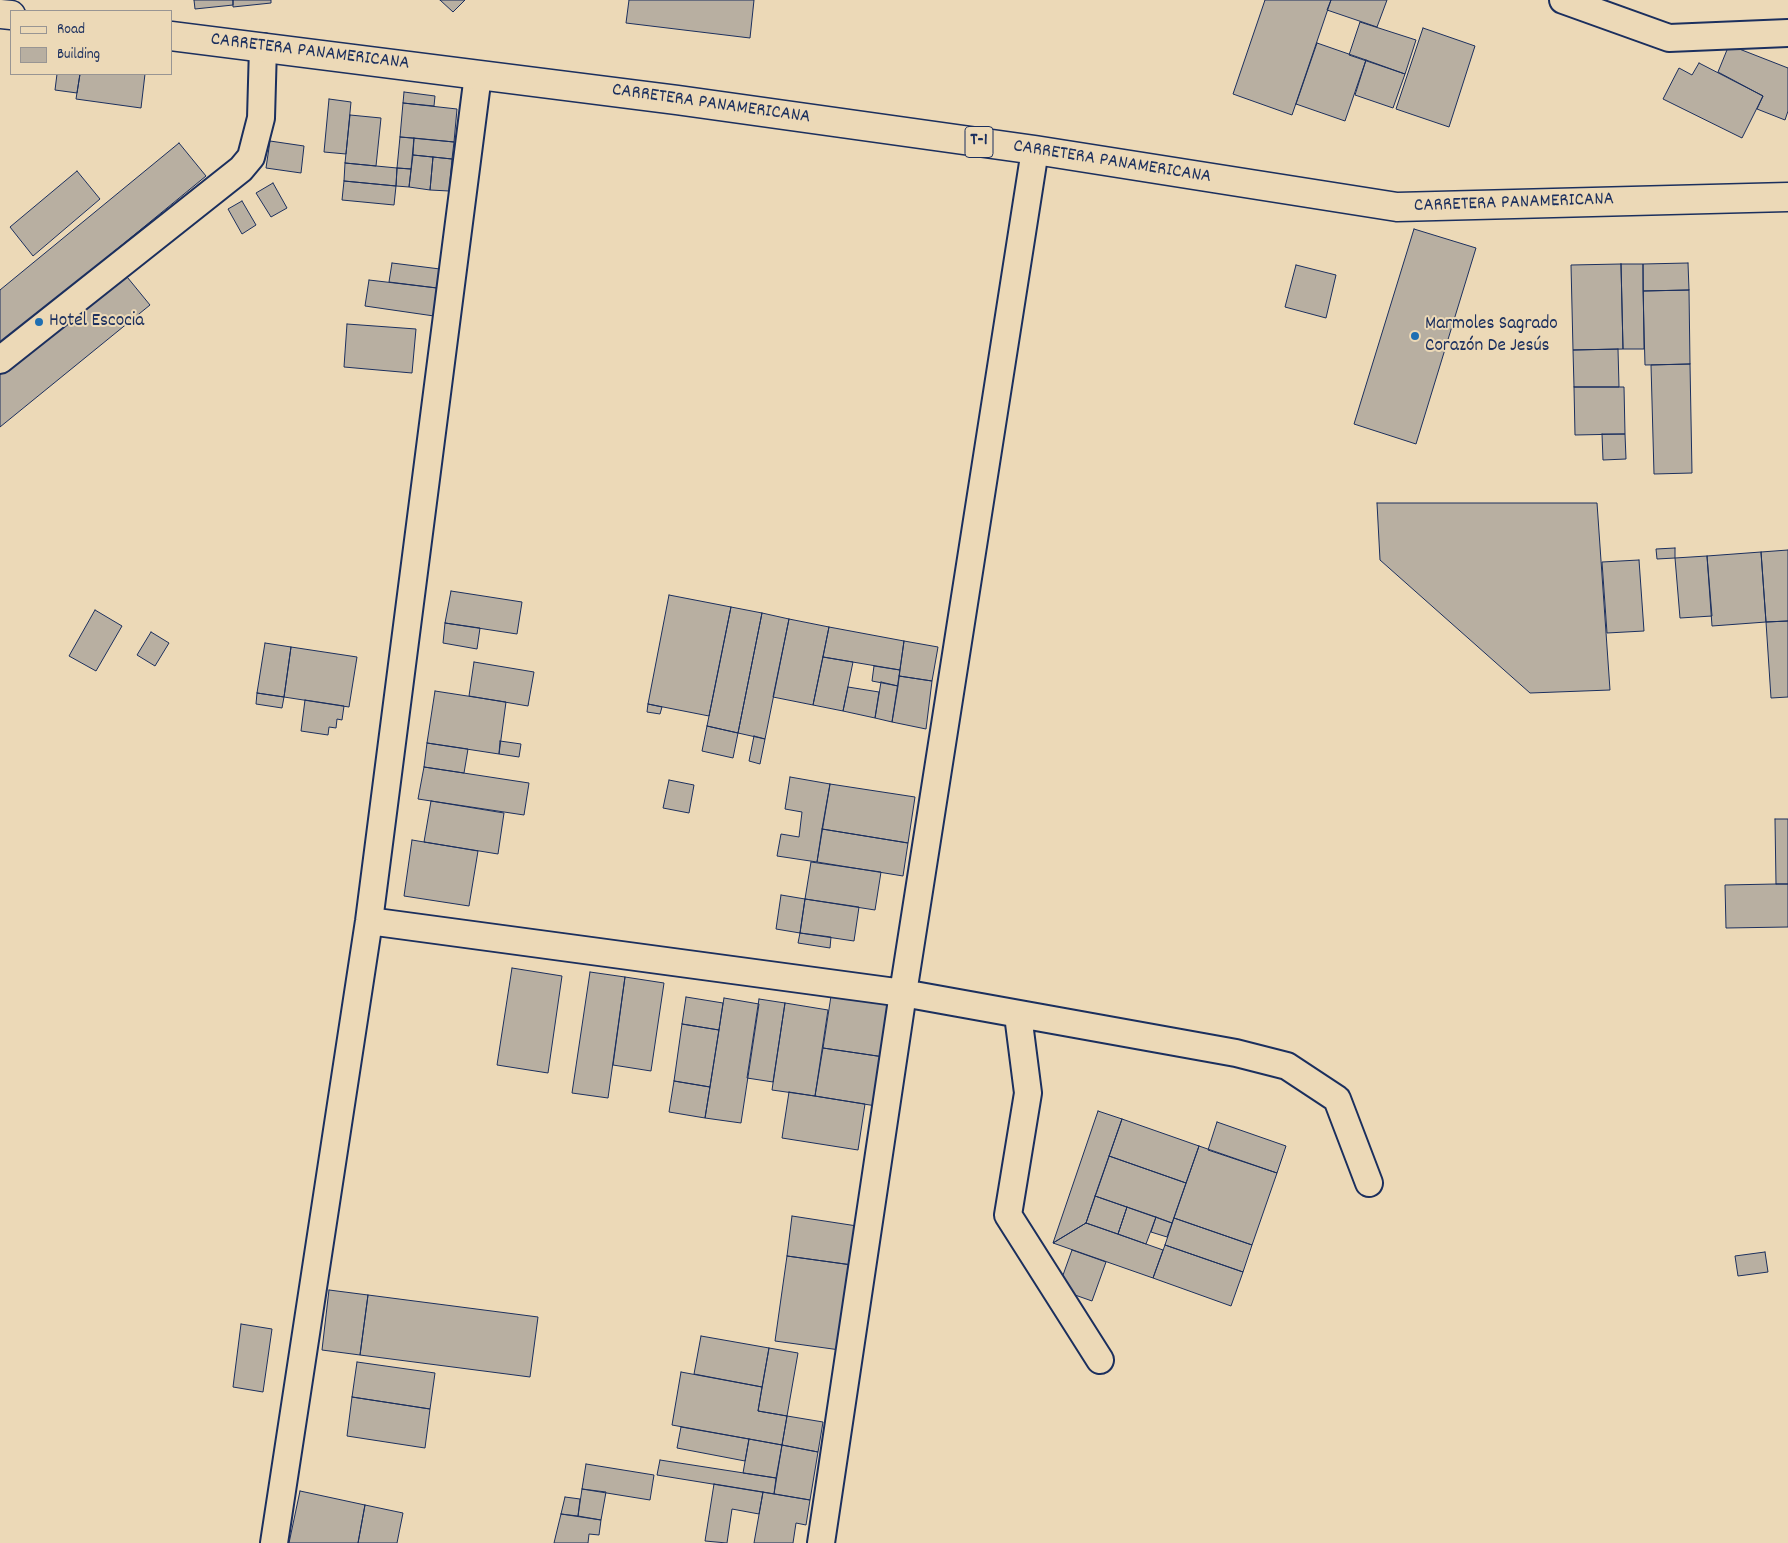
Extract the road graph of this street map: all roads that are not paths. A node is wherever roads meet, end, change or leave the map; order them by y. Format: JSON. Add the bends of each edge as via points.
{"nodes":[{"id":1,"x":1563,"y":0,"type":"edge"},
{"id":2,"x":1788,"y":33,"type":"edge"},
{"id":3,"x":172,"y":36,"type":"edge"},
{"id":4,"x":263,"y":47,"type":"junction"},
{"id":5,"x":478,"y":75,"type":"junction"},
{"id":6,"x":1035,"y":150,"type":"junction"},
{"id":7,"x":1788,"y":197,"type":"edge"},
{"id":8,"x":0,"y":360,"type":"edge"},
{"id":9,"x":369,"y":921,"type":"junction"},
{"id":10,"x":903,"y":993,"type":"junction"},
{"id":11,"x":1018,"y":1014,"type":"junction"},
{"id":12,"x":1369,"y":1183,"type":"dead end"},
{"id":13,"x":1100,"y":1360,"type":"dead end"},
{"id":14,"x":274,"y":1543,"type":"edge"},
{"id":15,"x":821,"y":1543,"type":"edge"}],
"edges":[{"from":1,"to":2,"type":"street","via":[[1669,38]]},
{"from":3,"to":4,"type":"highway","name":"CARRETERA PANAMERICANA","number":"T-1"},
{"from":4,"to":5,"type":"highway","name":"CARRETERA PANAMERICANA","number":"T-1"},
{"from":4,"to":8,"type":"street","via":[[260,118],[251,157],[241,169]]},
{"from":5,"to":6,"type":"highway","name":"CARRETERA PANAMERICANA","number":"T-1"},
{"from":5,"to":9,"type":"street"},
{"from":6,"to":7,"type":"highway","name":"CARRETERA PANAMERICANA","number":"T-1","via":[[1398,207]]},
{"from":6,"to":10,"type":"street"},
{"from":9,"to":10,"type":"street"},
{"from":9,"to":14,"type":"street"},
{"from":10,"to":11,"type":"street"},
{"from":10,"to":15,"type":"street"},
{"from":11,"to":12,"type":"street","via":[[1236,1052],[1287,1066],[1338,1099]]},
{"from":11,"to":13,"type":"street","via":[[1028,1093],[1008,1215]]}]}
